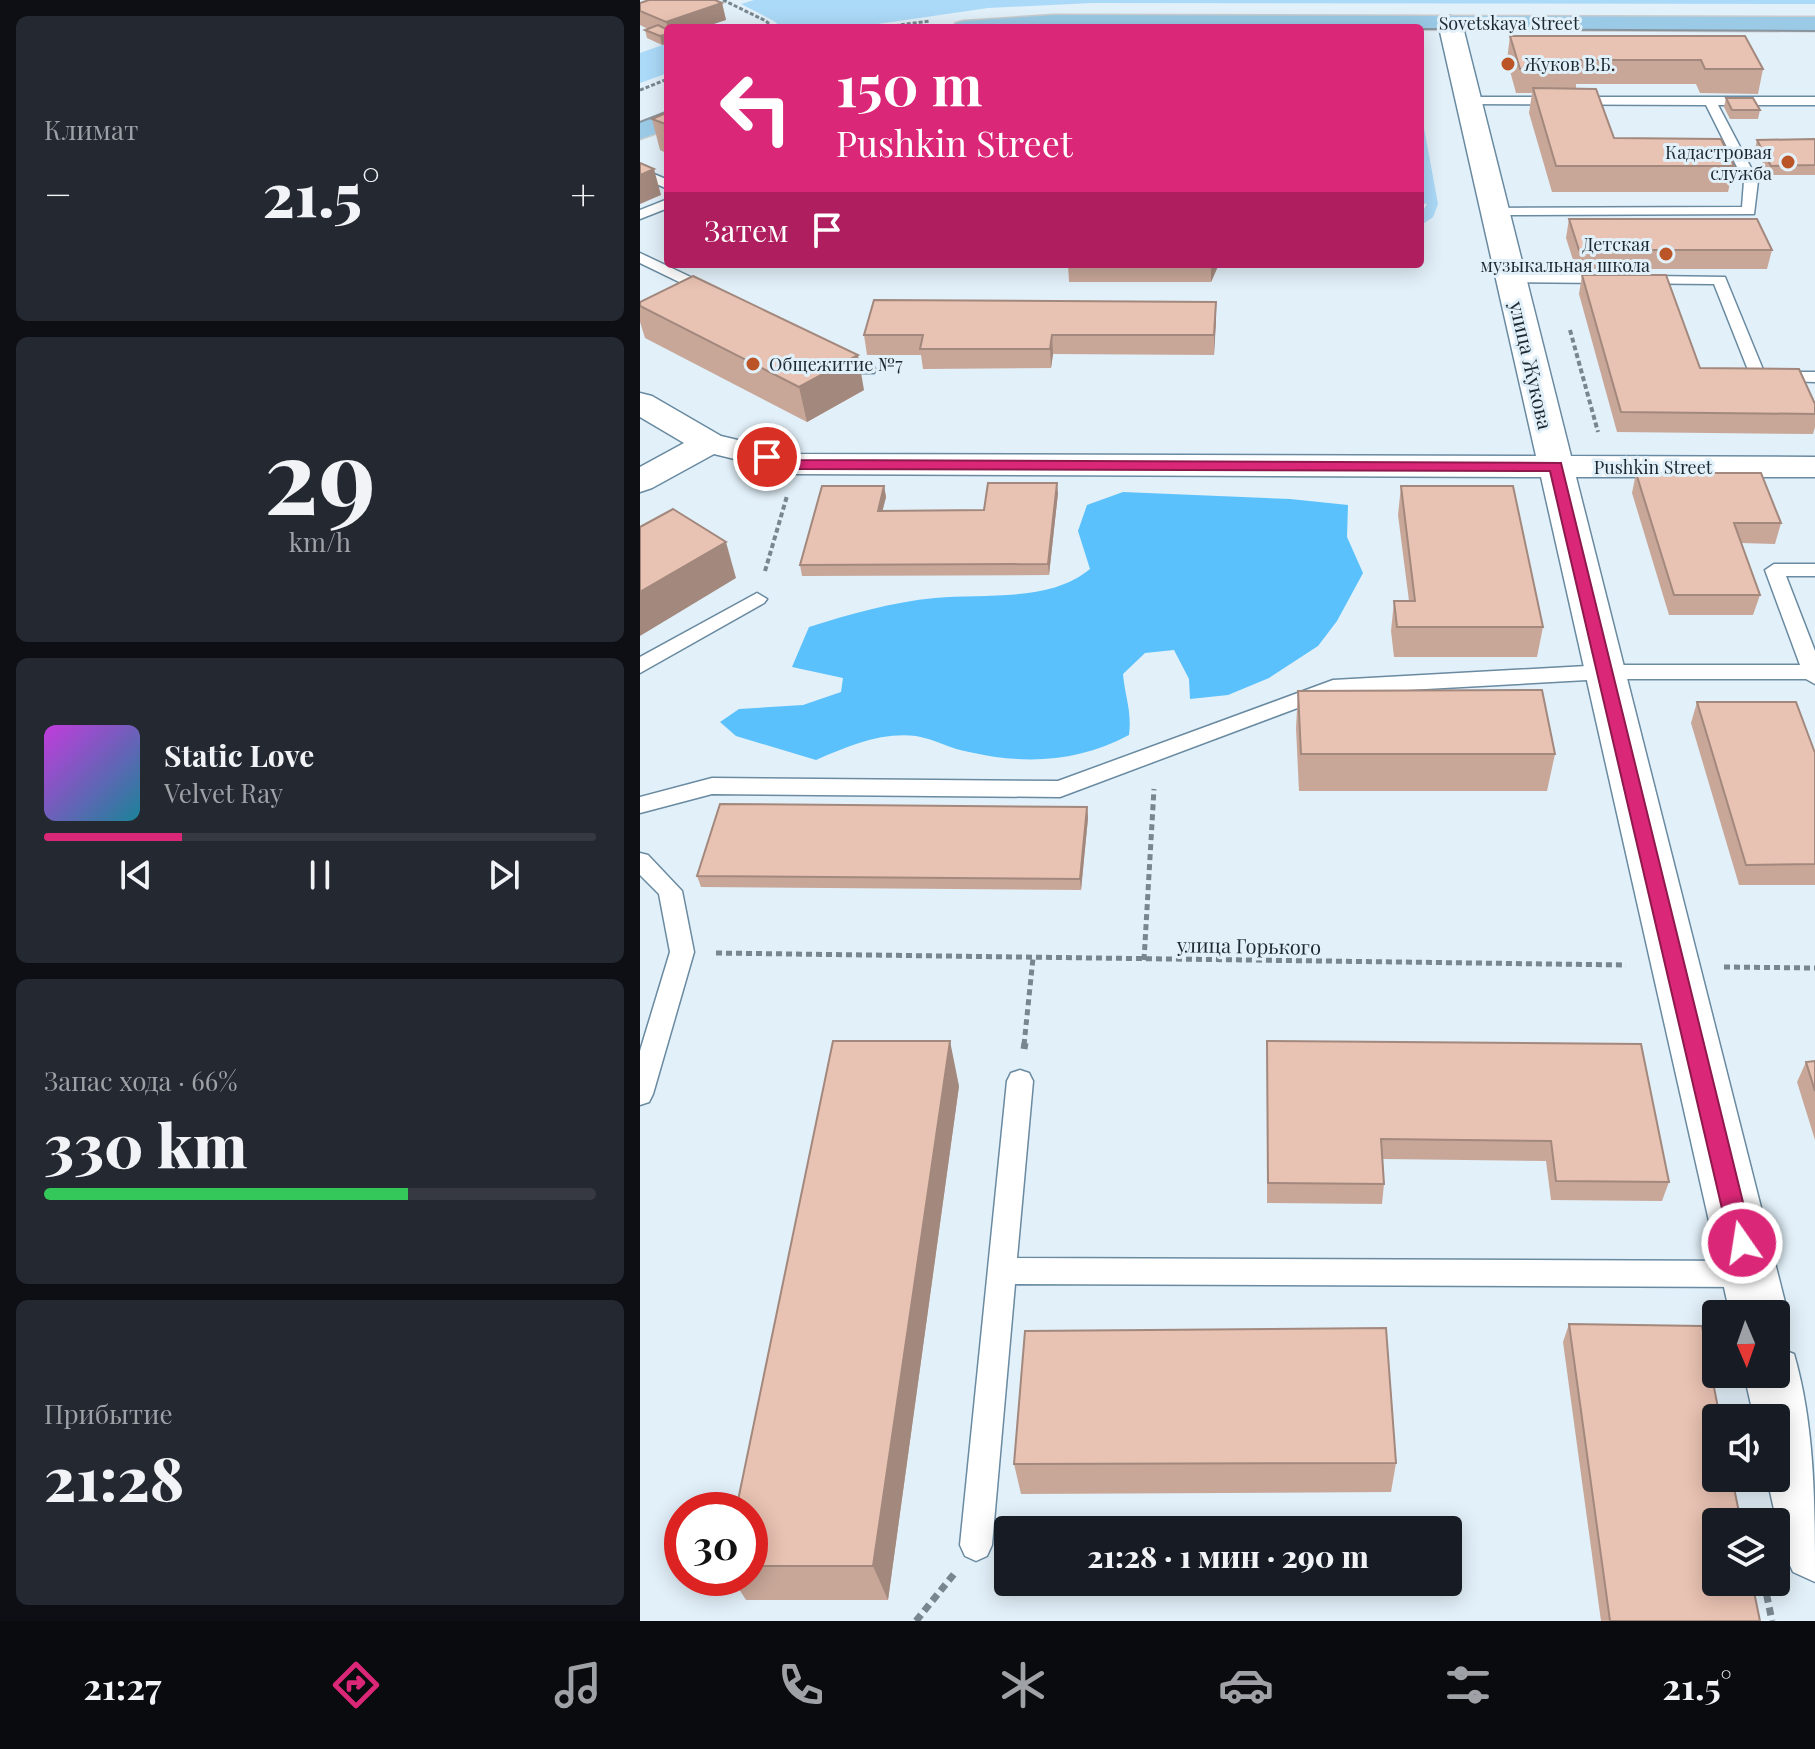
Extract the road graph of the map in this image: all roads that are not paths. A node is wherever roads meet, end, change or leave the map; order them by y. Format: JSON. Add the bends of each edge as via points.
{"nodes":[{"id":1,"x":1815,"y":24,"type":"edge"},
{"id":2,"x":1424,"y":32,"type":"edge"},
{"id":3,"x":1452,"y":33,"type":"junction"},
{"id":4,"x":1424,"y":42,"type":"edge"},
{"id":5,"x":1815,"y":44,"type":"edge"},
{"id":6,"x":1469,"y":101,"type":"junction"},
{"id":7,"x":1710,"y":101,"type":"junction"},
{"id":8,"x":1815,"y":101,"type":"edge"},
{"id":9,"x":664,"y":122,"type":"edge"},
{"id":10,"x":640,"y":131,"type":"edge"},
{"id":11,"x":640,"y":172,"type":"edge"},
{"id":12,"x":664,"y":183,"type":"edge"},
{"id":13,"x":664,"y":205,"type":"edge"},
{"id":14,"x":1495,"y":211,"type":"junction"},
{"id":15,"x":640,"y":215,"type":"edge"},
{"id":16,"x":640,"y":257,"type":"edge"},
{"id":17,"x":664,"y":269,"type":"junction"},
{"id":18,"x":1511,"y":279,"type":"junction"},
{"id":19,"x":640,"y":281,"type":"edge"},
{"id":20,"x":732,"y":303,"type":"edge"},
{"id":21,"x":814,"y":343,"type":"edge"},
{"id":22,"x":868,"y":370,"type":"dead end"},
{"id":23,"x":1815,"y":377,"type":"edge"},
{"id":24,"x":640,"y":403,"type":"edge"},
{"id":25,"x":709,"y":443,"type":"junction"},
{"id":26,"x":1556,"y":466,"type":"junction"},
{"id":27,"x":1815,"y":467,"type":"edge"},
{"id":28,"x":640,"y":481,"type":"edge"},
{"id":29,"x":1815,"y":570,"type":"edge"},
{"id":30,"x":757,"y":599,"type":"road end"},
{"id":31,"x":640,"y":666,"type":"edge"},
{"id":32,"x":1605,"y":672,"type":"junction"},
{"id":33,"x":1814,"y":675,"type":"edge"},
{"id":34,"x":640,"y":805,"type":"edge"},
{"id":35,"x":640,"y":861,"type":"edge"},
{"id":36,"x":1020,"y":1081,"type":"road end"},
{"id":37,"x":640,"y":1094,"type":"edge"},
{"id":38,"x":1004,"y":1271,"type":"junction"},
{"id":39,"x":1754,"y":1294,"type":"edge"},
{"id":40,"x":1776,"y":1388,"type":"edge"},
{"id":41,"x":976,"y":1545,"type":"road end"},
{"id":42,"x":1815,"y":1550,"type":"edge"}],
"edges":[{"from":1,"to":3,"type":"main road","name":"Sovetskaya Street"},
{"from":2,"to":3,"type":"main road","name":"Sovetskaya Street"},
{"from":3,"to":4,"type":"main road","name":"Sovetskaya Street"},
{"from":3,"to":5,"type":"main road","name":"Sovetskaya Street"},
{"from":3,"to":6,"type":"street","name":"улица Жукова"},
{"from":6,"to":7,"type":"lane"},
{"from":6,"to":14,"type":"street","name":"улица Жукова"},
{"from":7,"to":8,"type":"lane"},
{"from":7,"to":14,"type":"lane","via":[[1751,181],[1749,211]]},
{"from":9,"to":10,"type":"main road"},
{"from":11,"to":12,"type":"lane"},
{"from":13,"to":15,"type":"lane"},
{"from":14,"to":18,"type":"street","name":"улица Жукова"},
{"from":16,"to":17,"type":"lane"},
{"from":17,"to":19,"type":"lane"},
{"from":17,"to":20,"type":"lane"},
{"from":18,"to":23,"type":"lane","via":[[1720,280],[1758,377]]},
{"from":18,"to":26,"type":"street","name":"улица Жукова"},
{"from":21,"to":22,"type":"lane"},
{"from":24,"to":25,"type":"street","name":"Pushkin Street"},
{"from":25,"to":26,"type":"street","name":"Pushkin Street","via":[[796,464]]},
{"from":25,"to":28,"type":"street"},
{"from":26,"to":27,"type":"street","name":"Pushkin Street"},
{"from":26,"to":32,"type":"street","name":"улица Жукова"},
{"from":29,"to":33,"type":"lane","via":[[1774,570]]},
{"from":30,"to":31,"type":"lane"},
{"from":32,"to":33,"type":"lane"},
{"from":32,"to":34,"type":"lane","via":[[1333,687],[1060,789],[712,786]]},
{"from":32,"to":39,"type":"street","name":"улица Жукова"},
{"from":35,"to":37,"type":"lane","via":[[670,891],[682,952]]},
{"from":36,"to":38,"type":"lane"},
{"from":38,"to":39,"type":"lane"},
{"from":38,"to":41,"type":"lane"},
{"from":40,"to":42,"type":"street"}]}
